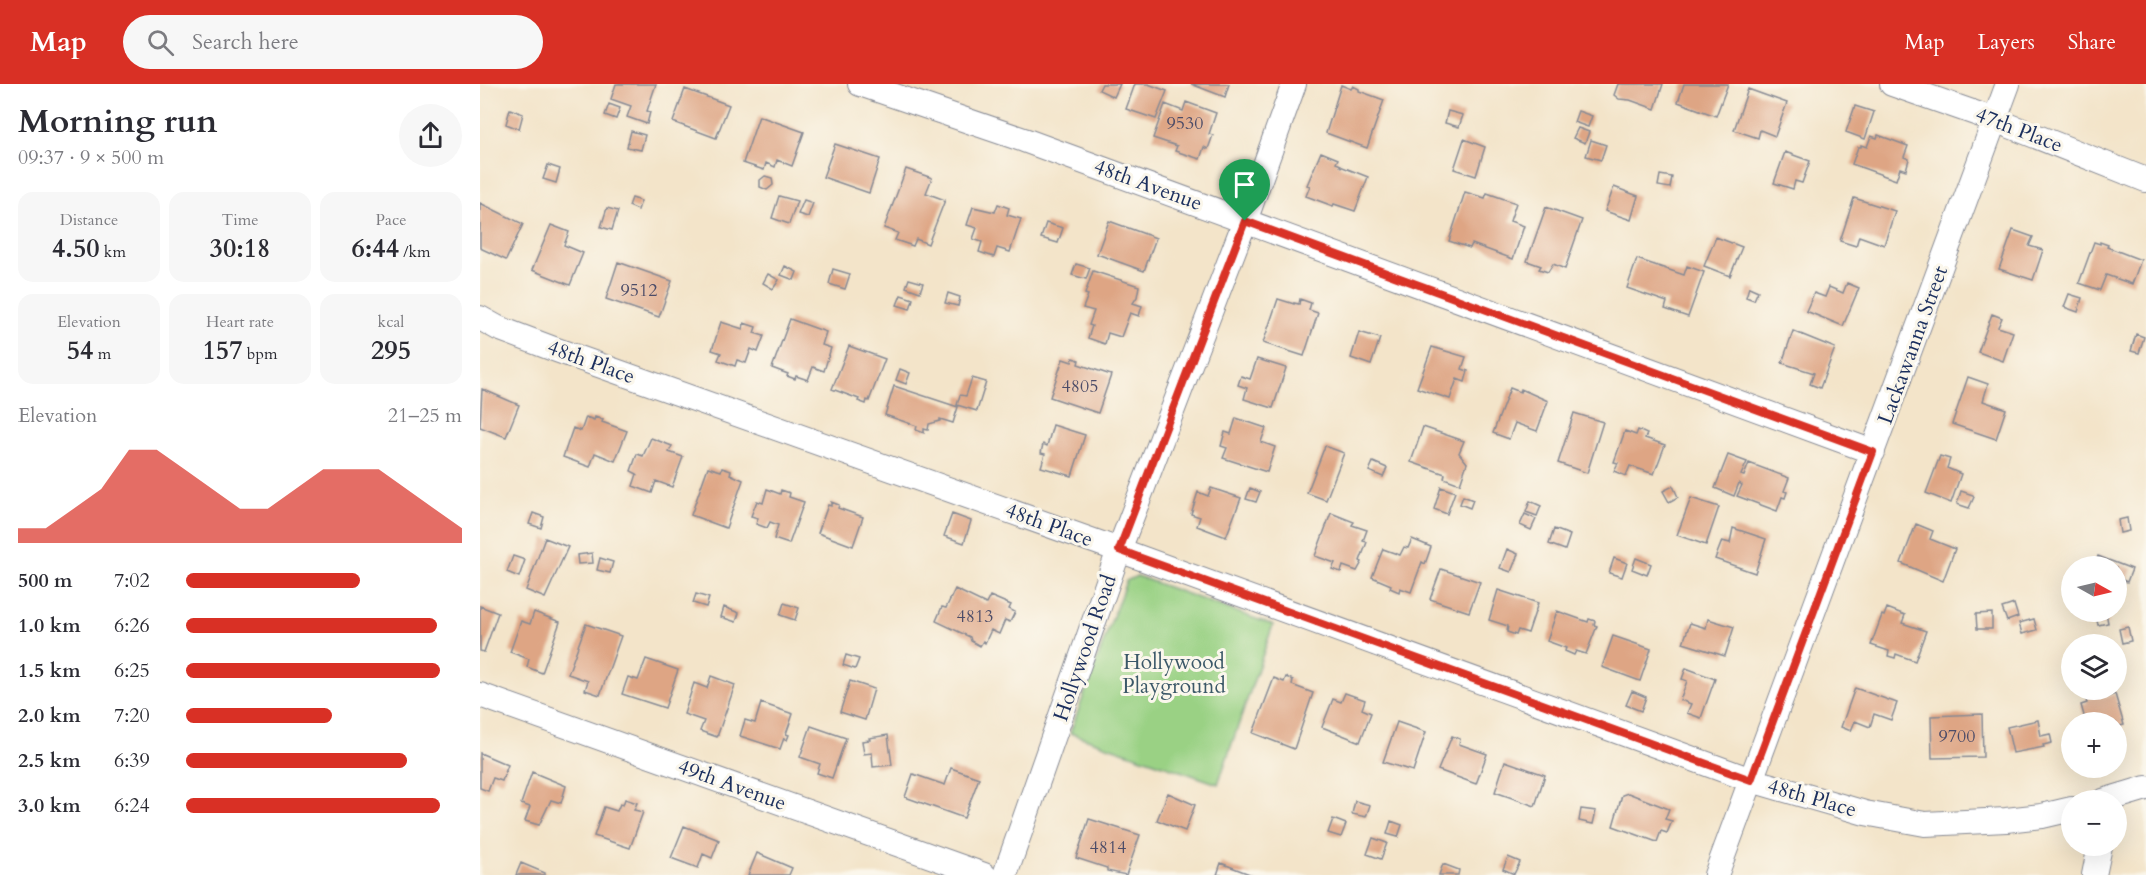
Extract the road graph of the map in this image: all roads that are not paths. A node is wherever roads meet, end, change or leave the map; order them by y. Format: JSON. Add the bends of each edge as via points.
{"nodes":[{"id":1,"x":860,"y":84,"type":"edge"},
{"id":2,"x":1294,"y":84,"type":"edge"},
{"id":3,"x":1892,"y":84,"type":"edge"},
{"id":4,"x":2008,"y":84,"type":"edge"},
{"id":5,"x":1995,"y":120,"type":"junction"},
{"id":6,"x":2146,"y":180,"type":"edge"},
{"id":7,"x":1245,"y":221,"type":"junction"},
{"id":8,"x":480,"y":318,"type":"edge"},
{"id":9,"x":1873,"y":452,"type":"junction"},
{"id":10,"x":1119,"y":550,"type":"junction"},
{"id":11,"x":480,"y":695,"type":"edge"},
{"id":12,"x":1751,"y":780,"type":"junction"},
{"id":13,"x":2146,"y":788,"type":"edge"},
{"id":14,"x":2127,"y":794,"type":"edge"},
{"id":15,"x":2061,"y":812,"type":"edge"},
{"id":16,"x":2098,"y":856,"type":"edge"},
{"id":17,"x":984,"y":875,"type":"edge"},
{"id":18,"x":1005,"y":875,"type":"edge"},
{"id":19,"x":1716,"y":875,"type":"edge"},
{"id":20,"x":2094,"y":875,"type":"edge"}],
"edges":[{"from":1,"to":7,"type":"street","name":"48th Avenue"},
{"from":2,"to":7,"type":"street","name":"Hollywood Road"},
{"from":3,"to":5,"type":"street","name":"47th Place"},
{"from":4,"to":5,"type":"street","name":"Lackawanna Street"},
{"from":5,"to":6,"type":"street","name":"47th Place"},
{"from":5,"to":9,"type":"street","name":"Lackawanna Street"},
{"from":7,"to":9,"type":"street","name":"48th Avenue"},
{"from":7,"to":10,"type":"street","name":"Hollywood Road"},
{"from":8,"to":10,"type":"street","name":"48th Place","via":[[550,348]]},
{"from":9,"to":12,"type":"street","name":"Lackawanna Street"},
{"from":10,"to":12,"type":"street","name":"48th Place"},
{"from":10,"to":18,"type":"street","name":"Hollywood Road"},
{"from":11,"to":17,"type":"street","name":"49th Avenue"},
{"from":12,"to":15,"type":"street","name":"48th Place","via":[[1865,813],[1925,824],[2006,820]]},
{"from":12,"to":19,"type":"street","name":"Lackawanna Street"},
{"from":13,"to":14,"type":"street"},
{"from":16,"to":20,"type":"street"}]}
